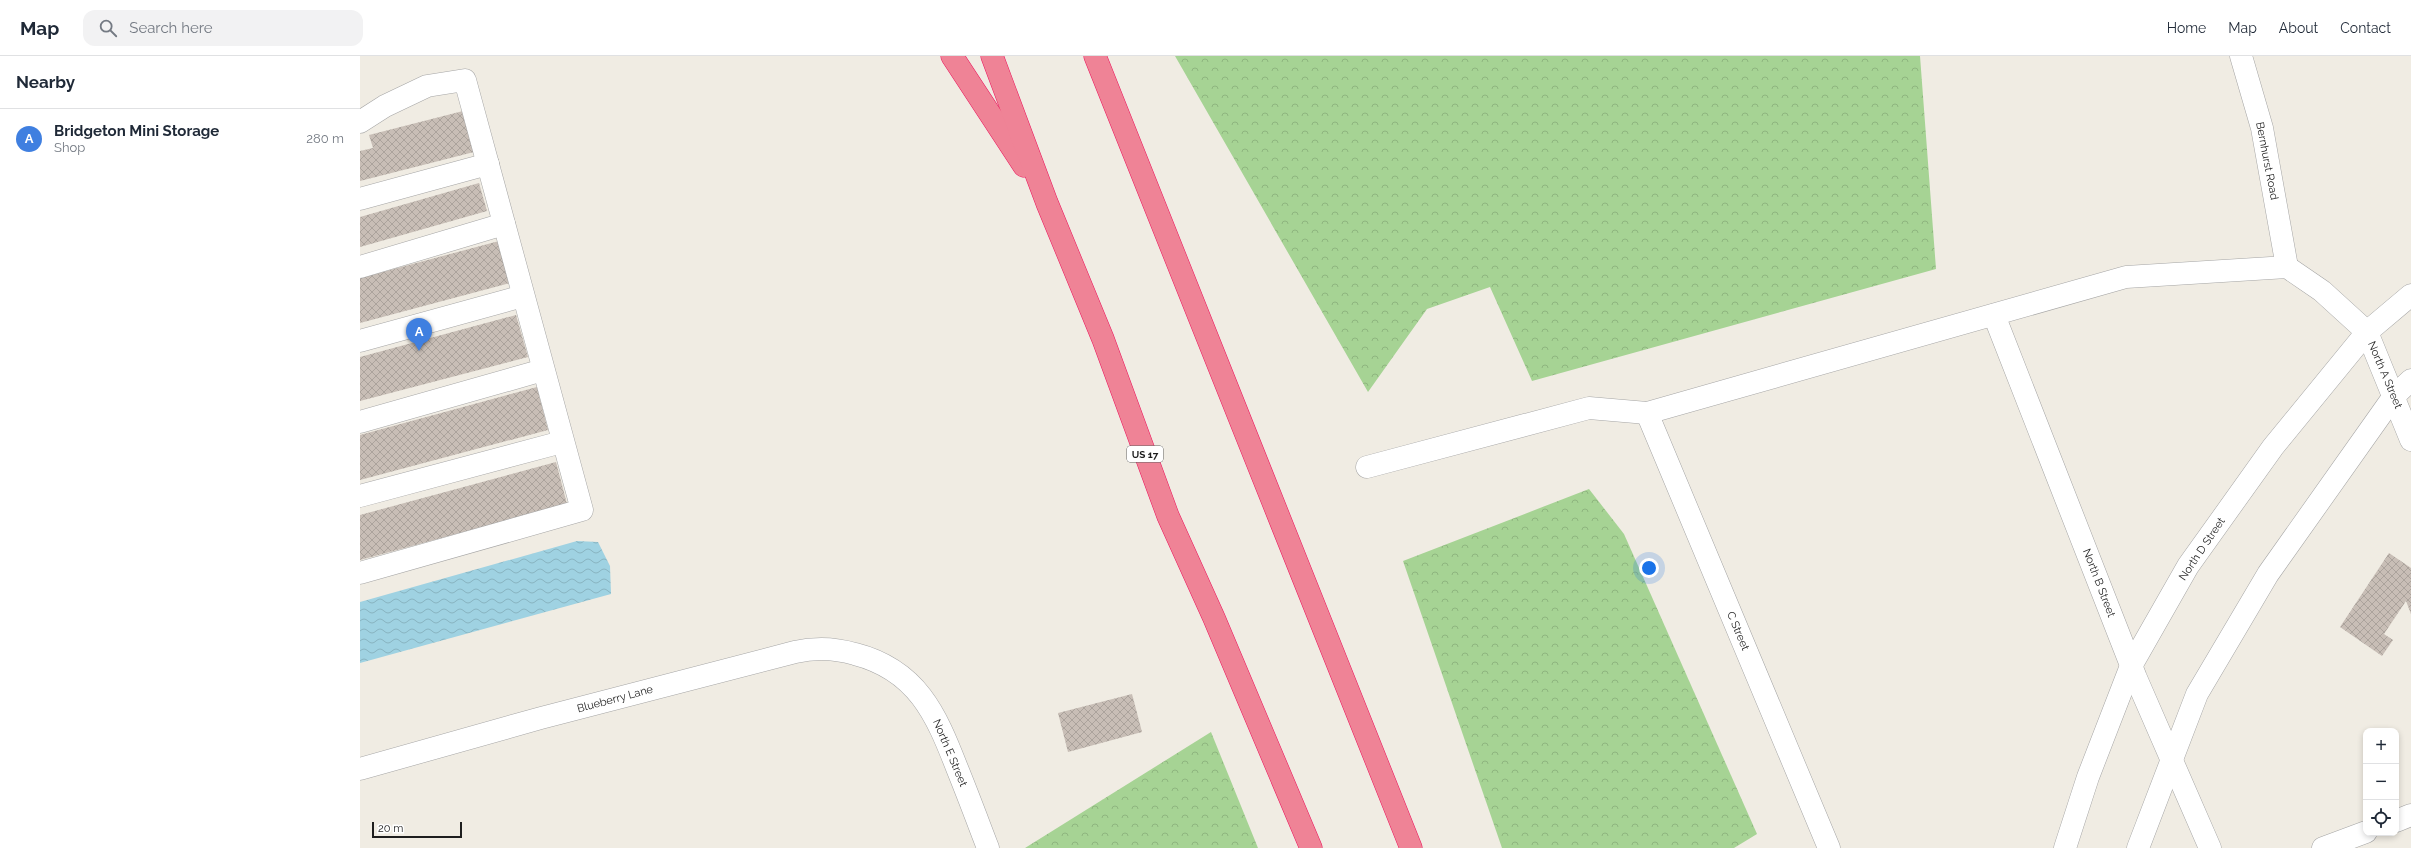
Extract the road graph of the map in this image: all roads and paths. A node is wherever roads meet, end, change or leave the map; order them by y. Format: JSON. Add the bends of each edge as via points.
{"nodes":[{"id":1,"x":952,"y":56,"type":"edge"},
{"id":2,"x":992,"y":56,"type":"edge"},
{"id":3,"x":1095,"y":56,"type":"edge"},
{"id":4,"x":2241,"y":56,"type":"edge"},
{"id":5,"x":360,"y":122,"type":"edge"},
{"id":6,"x":488,"y":164,"type":"junction"},
{"id":7,"x":360,"y":199,"type":"edge"},
{"id":8,"x":1048,"y":202,"type":"junction"},
{"id":9,"x":504,"y":224,"type":"junction"},
{"id":10,"x":360,"y":267,"type":"edge"},
{"id":11,"x":2287,"y":267,"type":"junction"},
{"id":12,"x":2411,"y":295,"type":"edge"},
{"id":13,"x":523,"y":296,"type":"junction"},
{"id":14,"x":1994,"y":315,"type":"junction"},
{"id":15,"x":2367,"y":332,"type":"junction"},
{"id":16,"x":360,"y":341,"type":"edge"},
{"id":17,"x":543,"y":370,"type":"junction"},
{"id":18,"x":2411,"y":380,"type":"edge"},
{"id":19,"x":2394,"y":396,"type":"junction"},
{"id":20,"x":1647,"y":413,"type":"junction"},
{"id":21,"x":360,"y":422,"type":"edge"},
{"id":22,"x":2411,"y":440,"type":"edge"},
{"id":23,"x":562,"y":442,"type":"junction"},
{"id":24,"x":1367,"y":467,"type":"dead end"},
{"id":25,"x":360,"y":496,"type":"edge"},
{"id":26,"x":360,"y":573,"type":"edge"},
{"id":27,"x":872,"y":658,"type":"joint"},
{"id":28,"x":2132,"y":666,"type":"junction"},
{"id":29,"x":2171,"y":759,"type":"junction"},
{"id":30,"x":360,"y":769,"type":"edge"},
{"id":31,"x":2411,"y":815,"type":"edge"},
{"id":32,"x":2399,"y":820,"type":"edge"},
{"id":33,"x":2363,"y":833,"type":"edge"},
{"id":34,"x":988,"y":848,"type":"edge"},
{"id":35,"x":1311,"y":848,"type":"edge"},
{"id":36,"x":1411,"y":848,"type":"edge"},
{"id":37,"x":1829,"y":848,"type":"edge"},
{"id":38,"x":2065,"y":848,"type":"edge"},
{"id":39,"x":2138,"y":848,"type":"edge"},
{"id":40,"x":2210,"y":848,"type":"edge"},
{"id":41,"x":2323,"y":848,"type":"edge"}],
"edges":[{"from":1,"to":8,"type":"highway"},
{"from":2,"to":8,"type":"highway","number":"US 17"},
{"from":3,"to":36,"type":"highway"},
{"from":4,"to":11,"type":"street","name":"Bernhurst Road","via":[[2262,128]]},
{"from":5,"to":6,"type":"street","via":[[385,106],[427,86],[465,80]]},
{"from":6,"to":7,"type":"street"},
{"from":6,"to":9,"type":"street"},
{"from":8,"to":35,"type":"highway","number":"US 17","via":[[1103,339],[1168,516]]},
{"from":9,"to":10,"type":"street"},
{"from":9,"to":13,"type":"street"},
{"from":11,"to":14,"type":"street","via":[[2126,277]]},
{"from":11,"to":15,"type":"street","via":[[2322,291]]},
{"from":12,"to":15,"type":"street","name":"North D Street"},
{"from":13,"to":16,"type":"street"},
{"from":13,"to":17,"type":"street"},
{"from":14,"to":20,"type":"street"},
{"from":14,"to":28,"type":"street","name":"North B Street"},
{"from":15,"to":19,"type":"street","name":"North A Street"},
{"from":15,"to":28,"type":"street","name":"North D Street","via":[[2273,447],[2188,566]]},
{"from":17,"to":21,"type":"street"},
{"from":17,"to":23,"type":"street"},
{"from":18,"to":19,"type":"street"},
{"from":19,"to":22,"type":"street","name":"North A Street"},
{"from":19,"to":29,"type":"street","via":[[2268,574],[2197,694]]},
{"from":20,"to":24,"type":"street","via":[[1589,408]]},
{"from":20,"to":37,"type":"street","name":"C Street"},
{"from":23,"to":25,"type":"street"},
{"from":23,"to":26,"type":"street","via":[[582,510]]},
{"from":27,"to":30,"type":"street","name":"Blueberry Lane","via":[[849,652],[810,648]]},
{"from":27,"to":34,"type":"street","name":"North E Street","via":[[907,680],[940,724]]},
{"from":28,"to":29,"type":"street","name":"North B Street"},
{"from":28,"to":38,"type":"street","name":"North D Street","via":[[2088,777]]},
{"from":29,"to":39,"type":"street"},
{"from":29,"to":40,"type":"street","name":"North B Street"},
{"from":31,"to":32,"type":"street"},
{"from":33,"to":41,"type":"street"}]}
